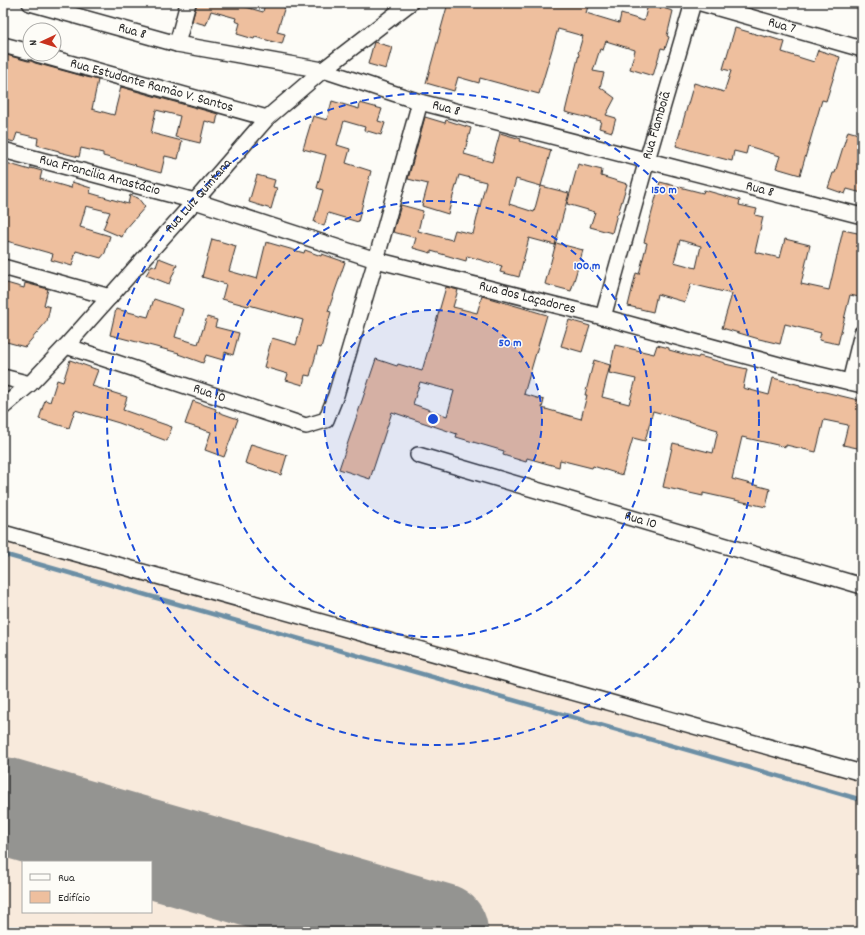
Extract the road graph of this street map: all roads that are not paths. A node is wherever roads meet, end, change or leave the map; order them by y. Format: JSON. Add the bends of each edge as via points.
{"nodes":[{"id":1,"x":30,"y":3,"type":"edge"},
{"id":2,"x":188,"y":3,"type":"edge"},
{"id":3,"x":410,"y":3,"type":"edge"},
{"id":4,"x":692,"y":3,"type":"edge"},
{"id":5,"x":701,"y":3,"type":"edge"},
{"id":6,"x":177,"y":44,"type":"junction"},
{"id":7,"x":3,"y":45,"type":"edge"},
{"id":8,"x":862,"y":49,"type":"edge"},
{"id":9,"x":22,"y":50,"type":"edge"},
{"id":10,"x":62,"y":61,"type":"edge"},
{"id":11,"x":323,"y":70,"type":"junction"},
{"id":12,"x":420,"y":102,"type":"junction"},
{"id":13,"x":267,"y":118,"type":"junction"},
{"id":14,"x":3,"y":150,"type":"edge"},
{"id":15,"x":647,"y":160,"type":"junction"},
{"id":16,"x":195,"y":201,"type":"junction"},
{"id":17,"x":862,"y":216,"type":"edge"},
{"id":18,"x":376,"y":260,"type":"junction"},
{"id":19,"x":3,"y":267,"type":"edge"},
{"id":20,"x":110,"y":297,"type":"junction"},
{"id":21,"x":604,"y":317,"type":"junction"},
{"id":22,"x":862,"y":333,"type":"edge"},
{"id":23,"x":66,"y":346,"type":"junction"},
{"id":24,"x":3,"y":377,"type":"edge"},
{"id":25,"x":856,"y":383,"type":"edge"},
{"id":26,"x":30,"y":384,"type":"junction"},
{"id":27,"x":3,"y":407,"type":"edge"},
{"id":28,"x":418,"y":455,"type":"dead end"},
{"id":29,"x":3,"y":533,"type":"edge"},
{"id":30,"x":862,"y":586,"type":"edge"},
{"id":31,"x":862,"y":773,"type":"edge"}],
"edges":[{"from":1,"to":6,"type":"street","name":"Rua 8"},
{"from":2,"to":6,"type":"street"},
{"from":3,"to":11,"type":"street","name":"Rua Luiz Quintana"},
{"from":4,"to":15,"type":"street","name":"Rua Flamboiã"},
{"from":5,"to":8,"type":"street","name":"Rua 7"},
{"from":6,"to":11,"type":"street","name":"Rua 8"},
{"from":7,"to":9,"type":"street"},
{"from":10,"to":13,"type":"street","name":"Rua Estudante Ramão V. Santos"},
{"from":11,"to":12,"type":"street","name":"Rua 8"},
{"from":11,"to":13,"type":"street","name":"Rua Luiz Quintana"},
{"from":12,"to":15,"type":"street","name":"Rua 8"},
{"from":12,"to":18,"type":"street"},
{"from":13,"to":16,"type":"street","name":"Rua Luiz Quintana"},
{"from":14,"to":16,"type":"street","name":"Rua Francilia Anastácio"},
{"from":15,"to":17,"type":"street","name":"Rua 8"},
{"from":15,"to":21,"type":"street","name":"Rua Flamboiã"},
{"from":16,"to":18,"type":"street","name":"Rua dos Laçadores"},
{"from":16,"to":20,"type":"street","name":"Rua Luiz Quintana"},
{"from":18,"to":21,"type":"street","name":"Rua dos Laçadores"},
{"from":18,"to":23,"type":"street","name":"Rua 10","via":[[336,395],[326,420],[306,426]]},
{"from":19,"to":20,"type":"street"},
{"from":20,"to":23,"type":"street","name":"Rua Luiz Quintana"},
{"from":21,"to":25,"type":"street","name":"Rua dos Laçadores","via":[[783,366]]},
{"from":22,"to":25,"type":"street"},
{"from":23,"to":26,"type":"street","name":"Rua Luiz Quintana"},
{"from":24,"to":26,"type":"street"},
{"from":26,"to":27,"type":"street","name":"Rua Luiz Quintana"},
{"from":28,"to":30,"type":"street","name":"Rua 10"},
{"from":29,"to":31,"type":"street"}]}
